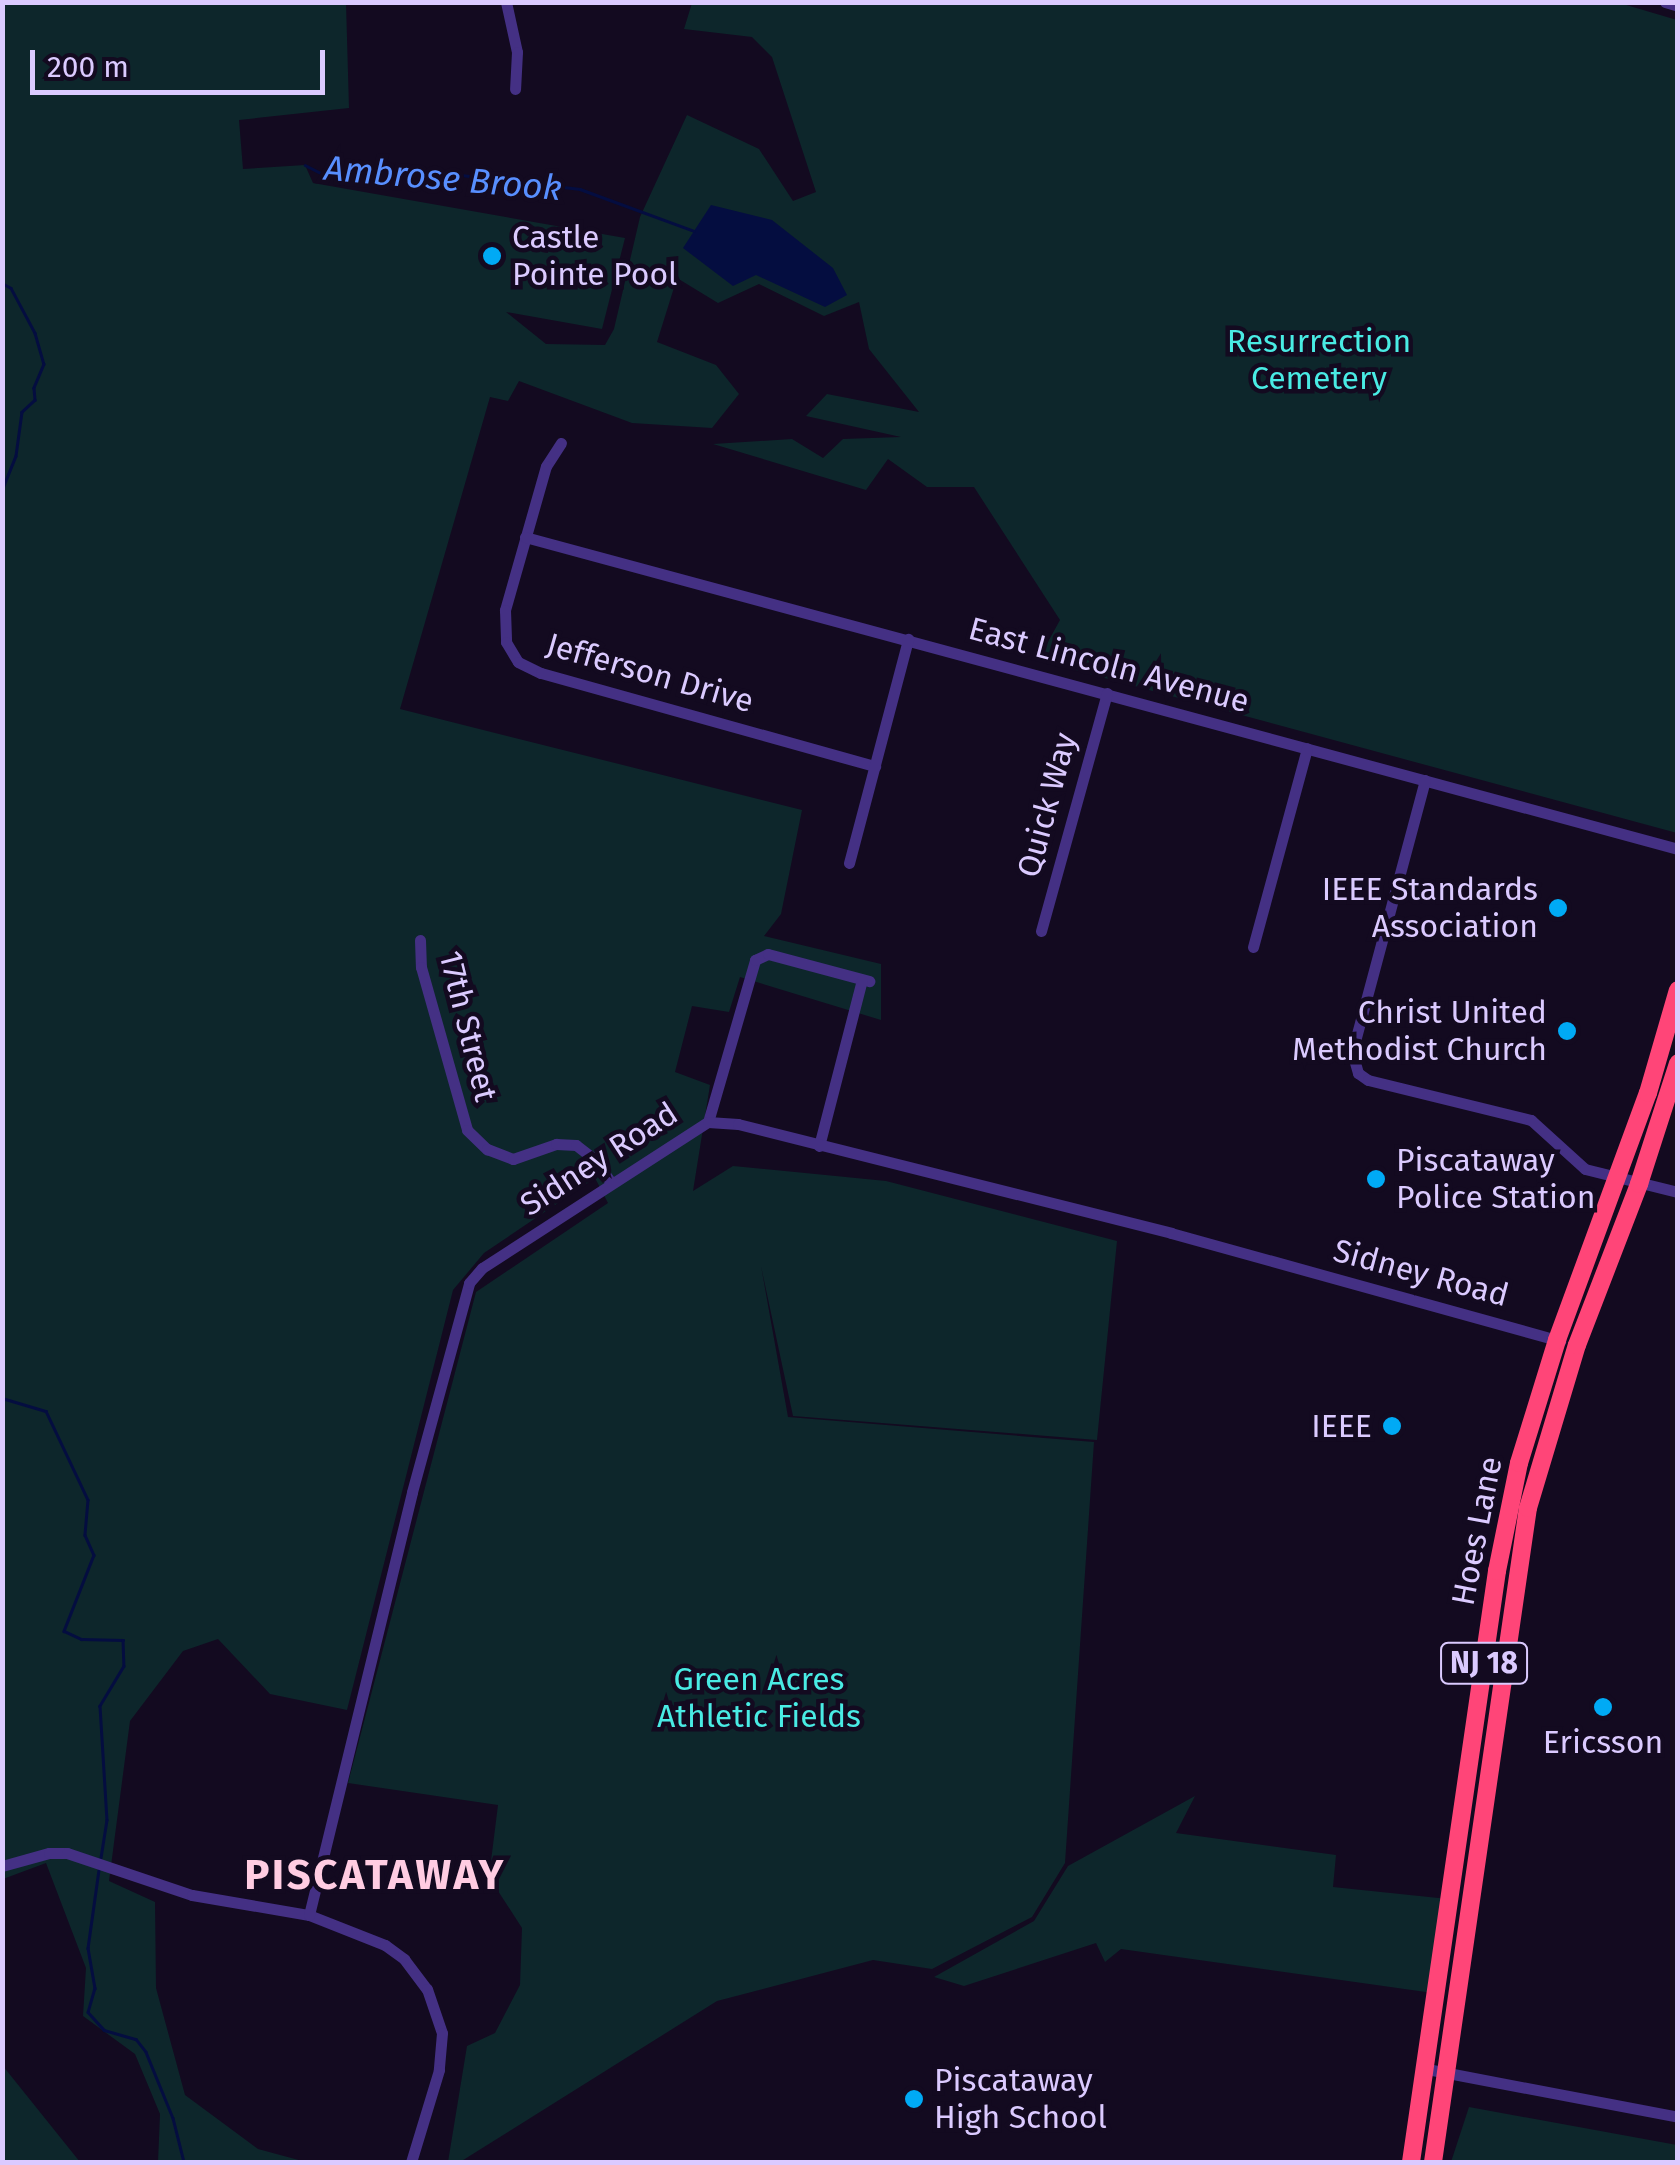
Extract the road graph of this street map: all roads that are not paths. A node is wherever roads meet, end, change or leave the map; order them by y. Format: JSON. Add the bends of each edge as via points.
{"nodes":[{"id":1,"x":506,"y":2,"type":"edge"},
{"id":2,"x":1665,"y":2,"type":"edge"},
{"id":3,"x":1678,"y":6,"type":"edge"},
{"id":4,"x":515,"y":89,"type":"dead end"},
{"id":5,"x":561,"y":443,"type":"dead end"},
{"id":6,"x":526,"y":537,"type":"junction"},
{"id":7,"x":908,"y":638,"type":"junction"},
{"id":8,"x":1106,"y":693,"type":"junction"},
{"id":9,"x":1307,"y":748,"type":"junction"},
{"id":10,"x":875,"y":766,"type":"junction"},
{"id":11,"x":1425,"y":780,"type":"junction"},
{"id":12,"x":1678,"y":849,"type":"edge"},
{"id":13,"x":849,"y":863,"type":"dead end"},
{"id":14,"x":1041,"y":931,"type":"dead end"},
{"id":15,"x":420,"y":940,"type":"dead end"},
{"id":16,"x":1254,"y":947,"type":"dead end"},
{"id":17,"x":1678,"y":990,"type":"edge"},
{"id":18,"x":1678,"y":1063,"type":"edge"},
{"id":19,"x":708,"y":1122,"type":"junction"},
{"id":20,"x":819,"y":1146,"type":"junction"},
{"id":21,"x":1616,"y":1180,"type":"junction"},
{"id":22,"x":611,"y":1182,"type":"junction"},
{"id":23,"x":1639,"y":1184,"type":"junction"},
{"id":24,"x":1678,"y":1192,"type":"edge"},
{"id":25,"x":1557,"y":1340,"type":"junction"},
{"id":26,"x":1577,"y":1346,"type":"junction"},
{"id":27,"x":2,"y":1866,"type":"edge"},
{"id":28,"x":309,"y":1915,"type":"junction"},
{"id":29,"x":1427,"y":2068,"type":"junction"},
{"id":30,"x":1448,"y":2072,"type":"junction"},
{"id":31,"x":1678,"y":2117,"type":"edge"},
{"id":32,"x":410,"y":2162,"type":"edge"},
{"id":33,"x":1411,"y":2162,"type":"edge"},
{"id":34,"x":1433,"y":2162,"type":"edge"}],
"edges":[{"from":1,"to":4,"type":"street","via":[[517,52]]},
{"from":2,"to":3,"type":"street"},
{"from":5,"to":6,"type":"street","name":"Jefferson Drive","via":[[546,466]]},
{"from":6,"to":7,"type":"street","name":"East Lincoln Avenue"},
{"from":6,"to":10,"type":"street","name":"Jefferson Drive","via":[[504,623],[518,662]]},
{"from":7,"to":8,"type":"street","name":"East Lincoln Avenue"},
{"from":7,"to":10,"type":"street"},
{"from":8,"to":9,"type":"street","name":"East Lincoln Avenue"},
{"from":8,"to":14,"type":"street","name":"Quick Way"},
{"from":9,"to":11,"type":"street","name":"East Lincoln Avenue"},
{"from":9,"to":16,"type":"street"},
{"from":10,"to":13,"type":"street"},
{"from":11,"to":12,"type":"street","name":"East Lincoln Avenue"},
{"from":11,"to":21,"type":"street","via":[[1353,1063],[1368,1080],[1537,1123],[1580,1166]]},
{"from":15,"to":22,"type":"street","name":"17th Street","via":[[421,967],[468,1130],[487,1150],[513,1159],[556,1144],[576,1145]]},
{"from":17,"to":21,"type":"highway","name":"Hoes Lane","number":"NJ 18"},
{"from":18,"to":23,"type":"highway","name":"Hoes Lane","number":"NJ 18"},
{"from":19,"to":20,"type":"street","name":"Sidney Road"},
{"from":19,"to":20,"type":"street","via":[[751,965],[768,954],[866,981]]},
{"from":19,"to":22,"type":"street","name":"Sidney Road"},
{"from":20,"to":25,"type":"street","name":"Sidney Road","via":[[1171,1233]]},
{"from":21,"to":23,"type":"street"},
{"from":21,"to":25,"type":"highway","name":"Hoes Lane","number":"NJ 18"},
{"from":22,"to":28,"type":"street","name":"Sidney Road","via":[[482,1268],[460,1302]]},
{"from":23,"to":24,"type":"street"},
{"from":23,"to":26,"type":"highway","name":"Hoes Lane","number":"NJ 18"},
{"from":25,"to":26,"type":"street","name":"Sidney Road"},
{"from":25,"to":29,"type":"highway","name":"Hoes Lane","number":"NJ 18","via":[[1519,1463],[1497,1571]]},
{"from":26,"to":30,"type":"highway","name":"Hoes Lane","number":"NJ 18","via":[[1528,1508]]},
{"from":27,"to":28,"type":"street","via":[[49,1853],[94,1861],[192,1895]]},
{"from":28,"to":32,"type":"street","via":[[385,1945],[417,1974],[435,2004],[440,2070]]},
{"from":29,"to":30,"type":"street"},
{"from":29,"to":33,"type":"highway","name":"Hoes Lane","number":"NJ 18"},
{"from":30,"to":31,"type":"street"},
{"from":30,"to":34,"type":"highway","name":"Hoes Lane","number":"NJ 18"}]}
